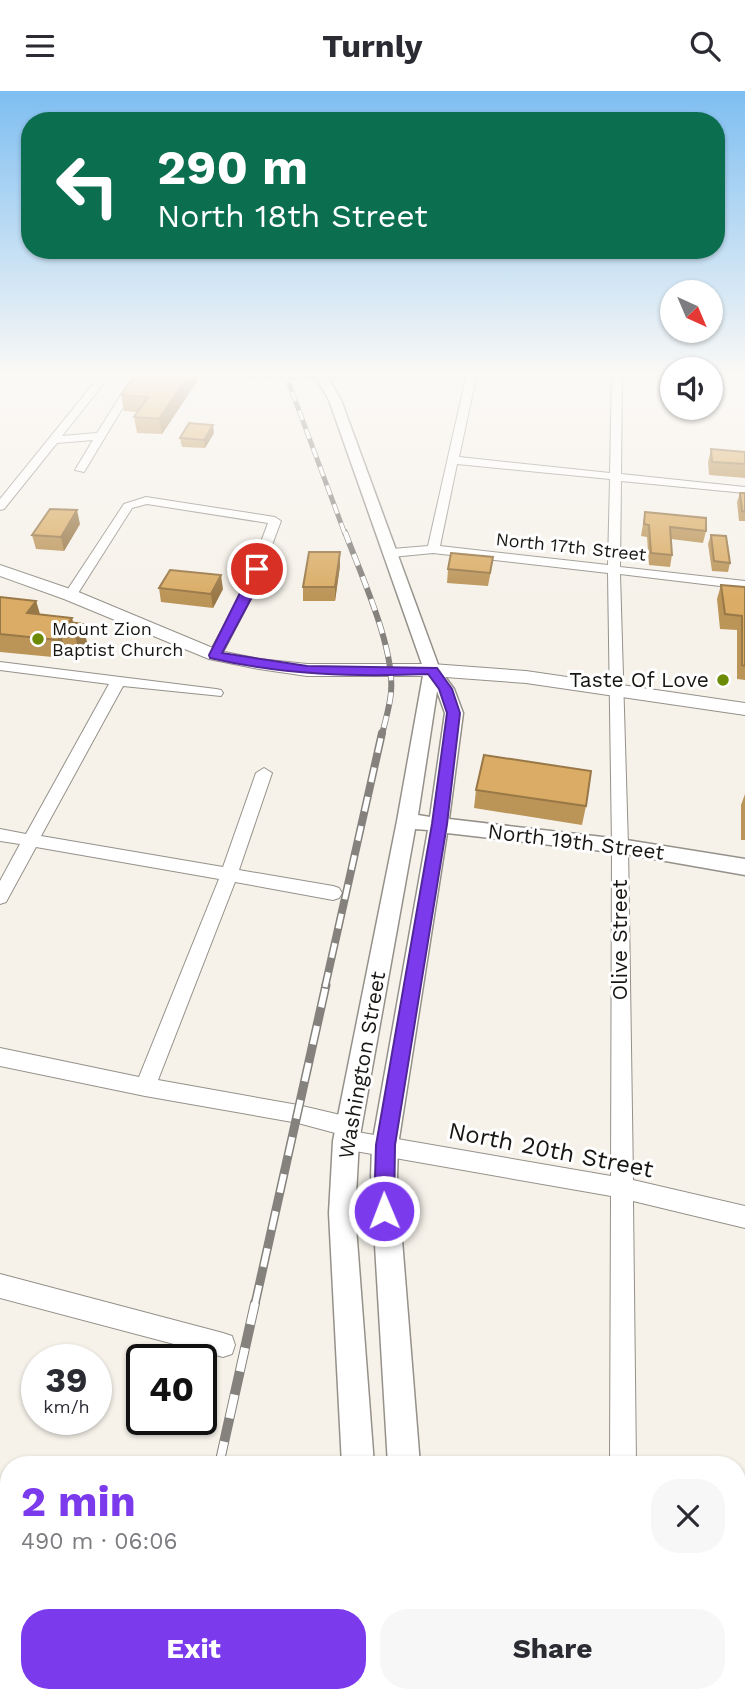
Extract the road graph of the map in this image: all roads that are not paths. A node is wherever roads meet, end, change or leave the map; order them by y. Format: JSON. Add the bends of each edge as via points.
{"nodes":[{"id":1,"x":47,"y":448,"type":"edge"},
{"id":2,"x":93,"y":448,"type":"edge"},
{"id":3,"x":353,"y":448,"type":"edge"},
{"id":4,"x":455,"y":448,"type":"edge"},
{"id":5,"x":617,"y":448,"type":"edge"},
{"id":6,"x":452,"y":460,"type":"junction"},
{"id":7,"x":80,"y":470,"type":"dead end"},
{"id":8,"x":617,"y":477,"type":"junction"},
{"id":9,"x":745,"y":490,"type":"edge"},
{"id":10,"x":0,"y":507,"type":"edge"},
{"id":11,"x":433,"y":549,"type":"junction"},
{"id":12,"x":392,"y":553,"type":"junction"},
{"id":13,"x":0,"y":570,"type":"edge"},
{"id":14,"x":614,"y":570,"type":"junction"},
{"id":15,"x":745,"y":585,"type":"edge"},
{"id":16,"x":70,"y":595,"type":"junction"},
{"id":17,"x":215,"y":655,"type":"junction"},
{"id":18,"x":0,"y":666,"type":"edge"},
{"id":19,"x":432,"y":670,"type":"junction"},
{"id":20,"x":118,"y":681,"type":"junction"},
{"id":21,"x":616,"y":688,"type":"junction"},
{"id":22,"x":216,"y":693,"type":"dead end"},
{"id":23,"x":745,"y":709,"type":"edge"},
{"id":24,"x":264,"y":773,"type":"dead end"},
{"id":25,"x":407,"y":821,"type":"junction"},
{"id":26,"x":439,"y":824,"type":"junction"},
{"id":27,"x":0,"y":835,"type":"edge"},
{"id":28,"x":30,"y":840,"type":"junction"},
{"id":29,"x":620,"y":846,"type":"junction"},
{"id":30,"x":745,"y":867,"type":"edge"},
{"id":31,"x":229,"y":875,"type":"junction"},
{"id":32,"x":333,"y":893,"type":"dead end"},
{"id":33,"x":0,"y":897,"type":"edge"},
{"id":34,"x":0,"y":1057,"type":"edge"},
{"id":35,"x":145,"y":1087,"type":"junction"},
{"id":36,"x":348,"y":1134,"type":"junction"},
{"id":37,"x":385,"y":1145,"type":"junction"},
{"id":38,"x":621,"y":1188,"type":"junction"},
{"id":39,"x":745,"y":1217,"type":"edge"},
{"id":40,"x":0,"y":1286,"type":"edge"},
{"id":41,"x":223,"y":1345,"type":"dead end"},
{"id":42,"x":357,"y":1456,"type":"edge"},
{"id":43,"x":403,"y":1456,"type":"edge"},
{"id":44,"x":623,"y":1456,"type":"edge"}],
"edges":[{"from":1,"to":10,"type":"street"},
{"from":2,"to":7,"type":"street"},
{"from":3,"to":12,"type":"street","name":"Washington Street"},
{"from":4,"to":6,"type":"street"},
{"from":5,"to":8,"type":"street","name":"Olive Street"},
{"from":6,"to":8,"type":"street"},
{"from":6,"to":11,"type":"street"},
{"from":8,"to":9,"type":"street"},
{"from":8,"to":14,"type":"street","name":"Olive Street"},
{"from":11,"to":12,"type":"street","name":"North 17th Street"},
{"from":11,"to":14,"type":"street","name":"North 17th Street"},
{"from":12,"to":19,"type":"street","name":"Washington Street"},
{"from":13,"to":16,"type":"main road"},
{"from":14,"to":15,"type":"street","name":"North 17th Street"},
{"from":14,"to":21,"type":"street","name":"Olive Street"},
{"from":16,"to":17,"type":"main road"},
{"from":16,"to":17,"type":"street","via":[[128,506],[146,500],[275,521],[248,593]]},
{"from":17,"to":19,"type":"main road","via":[[307,670]]},
{"from":18,"to":20,"type":"street"},
{"from":19,"to":21,"type":"main road"},
{"from":19,"to":25,"type":"street","name":"Washington Street"},
{"from":19,"to":26,"type":"street","name":"Washington Street","via":[[454,713]]},
{"from":20,"to":22,"type":"street"},
{"from":20,"to":28,"type":"street"},
{"from":21,"to":23,"type":"main road"},
{"from":21,"to":29,"type":"street","name":"Olive Street"},
{"from":24,"to":31,"type":"street"},
{"from":25,"to":26,"type":"street","name":"North 19th Street"},
{"from":25,"to":36,"type":"street","name":"Washington Street"},
{"from":26,"to":29,"type":"street","name":"North 19th Street"},
{"from":26,"to":37,"type":"street","name":"Washington Street"},
{"from":27,"to":28,"type":"street"},
{"from":28,"to":31,"type":"street"},
{"from":28,"to":33,"type":"street"},
{"from":29,"to":30,"type":"street","name":"North 19th Street"},
{"from":29,"to":38,"type":"street","name":"Olive Street"},
{"from":31,"to":32,"type":"street"},
{"from":31,"to":35,"type":"street"},
{"from":34,"to":35,"type":"street","name":"North 20th Street"},
{"from":35,"to":36,"type":"street","name":"North 20th Street","via":[[298,1114]]},
{"from":36,"to":37,"type":"street","name":"North 20th Street"},
{"from":36,"to":42,"type":"street","name":"Washington Street","via":[[342,1213]]},
{"from":37,"to":38,"type":"street","name":"North 20th Street"},
{"from":37,"to":43,"type":"street","name":"Washington Street","via":[[384,1211]]},
{"from":38,"to":39,"type":"street","name":"North 20th Street"},
{"from":38,"to":44,"type":"street","name":"Olive Street"},
{"from":40,"to":41,"type":"street"}]}
